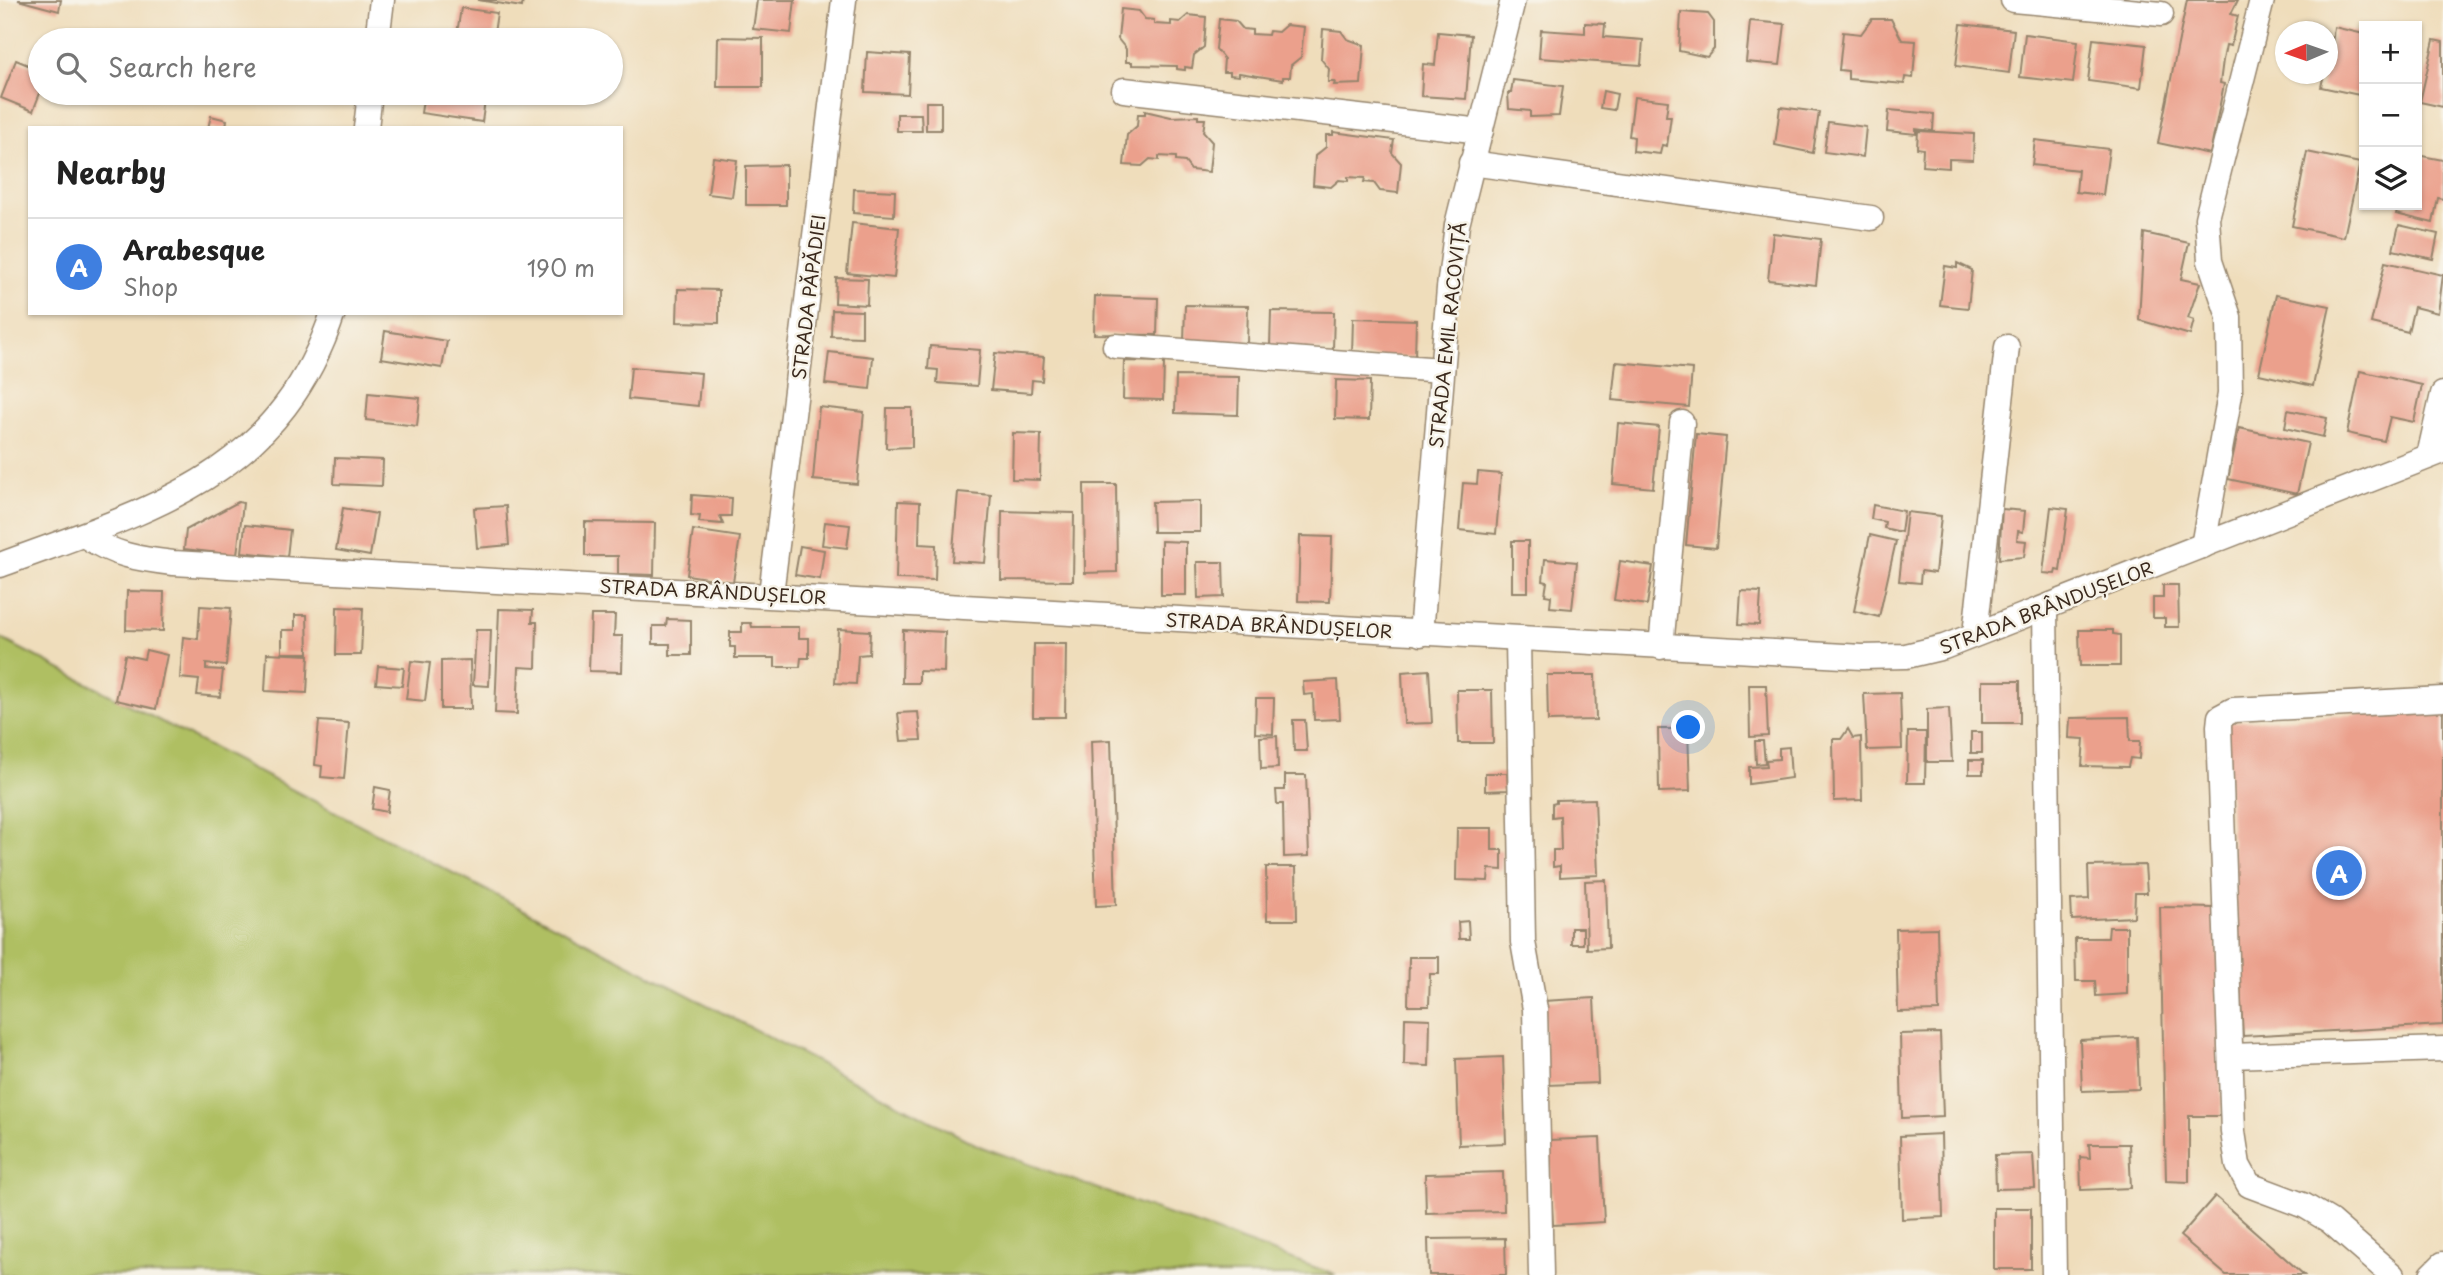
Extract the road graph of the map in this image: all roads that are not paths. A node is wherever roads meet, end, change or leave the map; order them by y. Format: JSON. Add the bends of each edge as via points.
{"nodes":[{"id":1,"x":382,"y":0,"type":"edge"},
{"id":2,"x":844,"y":0,"type":"edge"},
{"id":3,"x":1513,"y":0,"type":"edge"},
{"id":4,"x":2013,"y":0,"type":"edge"},
{"id":5,"x":2262,"y":0,"type":"edge"},
{"id":6,"x":2161,"y":14,"type":"dead end"},
{"id":7,"x":378,"y":28,"type":"edge"},
{"id":8,"x":1124,"y":90,"type":"dead end"},
{"id":9,"x":369,"y":105,"type":"edge"},
{"id":10,"x":366,"y":126,"type":"edge"},
{"id":11,"x":1481,"y":131,"type":"junction"},
{"id":12,"x":1471,"y":163,"type":"junction"},
{"id":13,"x":1871,"y":218,"type":"dead end"},
{"id":14,"x":332,"y":315,"type":"edge"},
{"id":15,"x":1115,"y":346,"type":"dead end"},
{"id":16,"x":2007,"y":347,"type":"dead end"},
{"id":17,"x":1442,"y":370,"type":"junction"},
{"id":18,"x":2443,"y":394,"type":"edge"},
{"id":19,"x":1682,"y":423,"type":"dead end"},
{"id":20,"x":2436,"y":453,"type":"edge"},
{"id":21,"x":84,"y":535,"type":"junction"},
{"id":22,"x":2203,"y":546,"type":"junction"},
{"id":23,"x":0,"y":565,"type":"edge"},
{"id":24,"x":771,"y":594,"type":"junction"},
{"id":25,"x":2045,"y":609,"type":"junction"},
{"id":26,"x":1421,"y":634,"type":"junction"},
{"id":27,"x":1975,"y":634,"type":"junction"},
{"id":28,"x":1518,"y":639,"type":"junction"},
{"id":29,"x":1661,"y":647,"type":"junction"},
{"id":30,"x":2443,"y":699,"type":"edge"},
{"id":31,"x":2443,"y":1048,"type":"edge"},
{"id":32,"x":2231,"y":1056,"type":"junction"},
{"id":33,"x":2443,"y":1264,"type":"edge"},
{"id":34,"x":1541,"y":1275,"type":"edge"},
{"id":35,"x":2054,"y":1275,"type":"edge"},
{"id":36,"x":2392,"y":1275,"type":"edge"},
{"id":37,"x":2432,"y":1275,"type":"edge"}],
"edges":[{"from":1,"to":7,"type":"street"},
{"from":2,"to":24,"type":"street","name":"STRADA PĂPĂDIEI"},
{"from":3,"to":11,"type":"street","name":"STRADA EMIL RACOVIȚĂ"},
{"from":4,"to":6,"type":"street"},
{"from":5,"to":22,"type":"street","via":[[2207,218],[2210,261],[2229,317],[2230,394]]},
{"from":8,"to":11,"type":"street"},
{"from":9,"to":10,"type":"street"},
{"from":11,"to":12,"type":"street","name":"STRADA EMIL RACOVIȚĂ"},
{"from":12,"to":13,"type":"street"},
{"from":12,"to":17,"type":"street","name":"STRADA EMIL RACOVIȚĂ","via":[[1457,225]]},
{"from":14,"to":21,"type":"street","via":[[320,352],[294,394],[269,427],[237,457],[195,487]]},
{"from":15,"to":17,"type":"street"},
{"from":16,"to":27,"type":"street"},
{"from":17,"to":26,"type":"street","name":"STRADA EMIL RACOVIȚĂ"},
{"from":18,"to":20,"type":"street"},
{"from":19,"to":29,"type":"street"},
{"from":20,"to":22,"type":"street","name":"STRADA BRÂNDUȘELOR"},
{"from":21,"to":23,"type":"street"},
{"from":21,"to":24,"type":"street","name":"STRADA BRÂNDUȘELOR","via":[[125,557],[173,563]]},
{"from":22,"to":25,"type":"street","name":"STRADA BRÂNDUȘELOR"},
{"from":24,"to":26,"type":"street","name":"STRADA BRÂNDUȘELOR"},
{"from":25,"to":27,"type":"street","name":"STRADA BRÂNDUȘELOR"},
{"from":25,"to":35,"type":"street"},
{"from":26,"to":28,"type":"street","name":"STRADA BRÂNDUȘELOR"},
{"from":27,"to":29,"type":"street","name":"STRADA BRÂNDUȘELOR","via":[[1906,656]]},
{"from":28,"to":29,"type":"street","name":"STRADA BRÂNDUȘELOR"},
{"from":28,"to":34,"type":"street","via":[[1523,942],[1535,1010]]},
{"from":30,"to":32,"type":"street","via":[[2233,710],[2220,717]]},
{"from":31,"to":32,"type":"street"},
{"from":32,"to":36,"type":"street","via":[[2238,1165],[2249,1185],[2305,1206],[2330,1221]]},
{"from":33,"to":37,"type":"street"}]}
